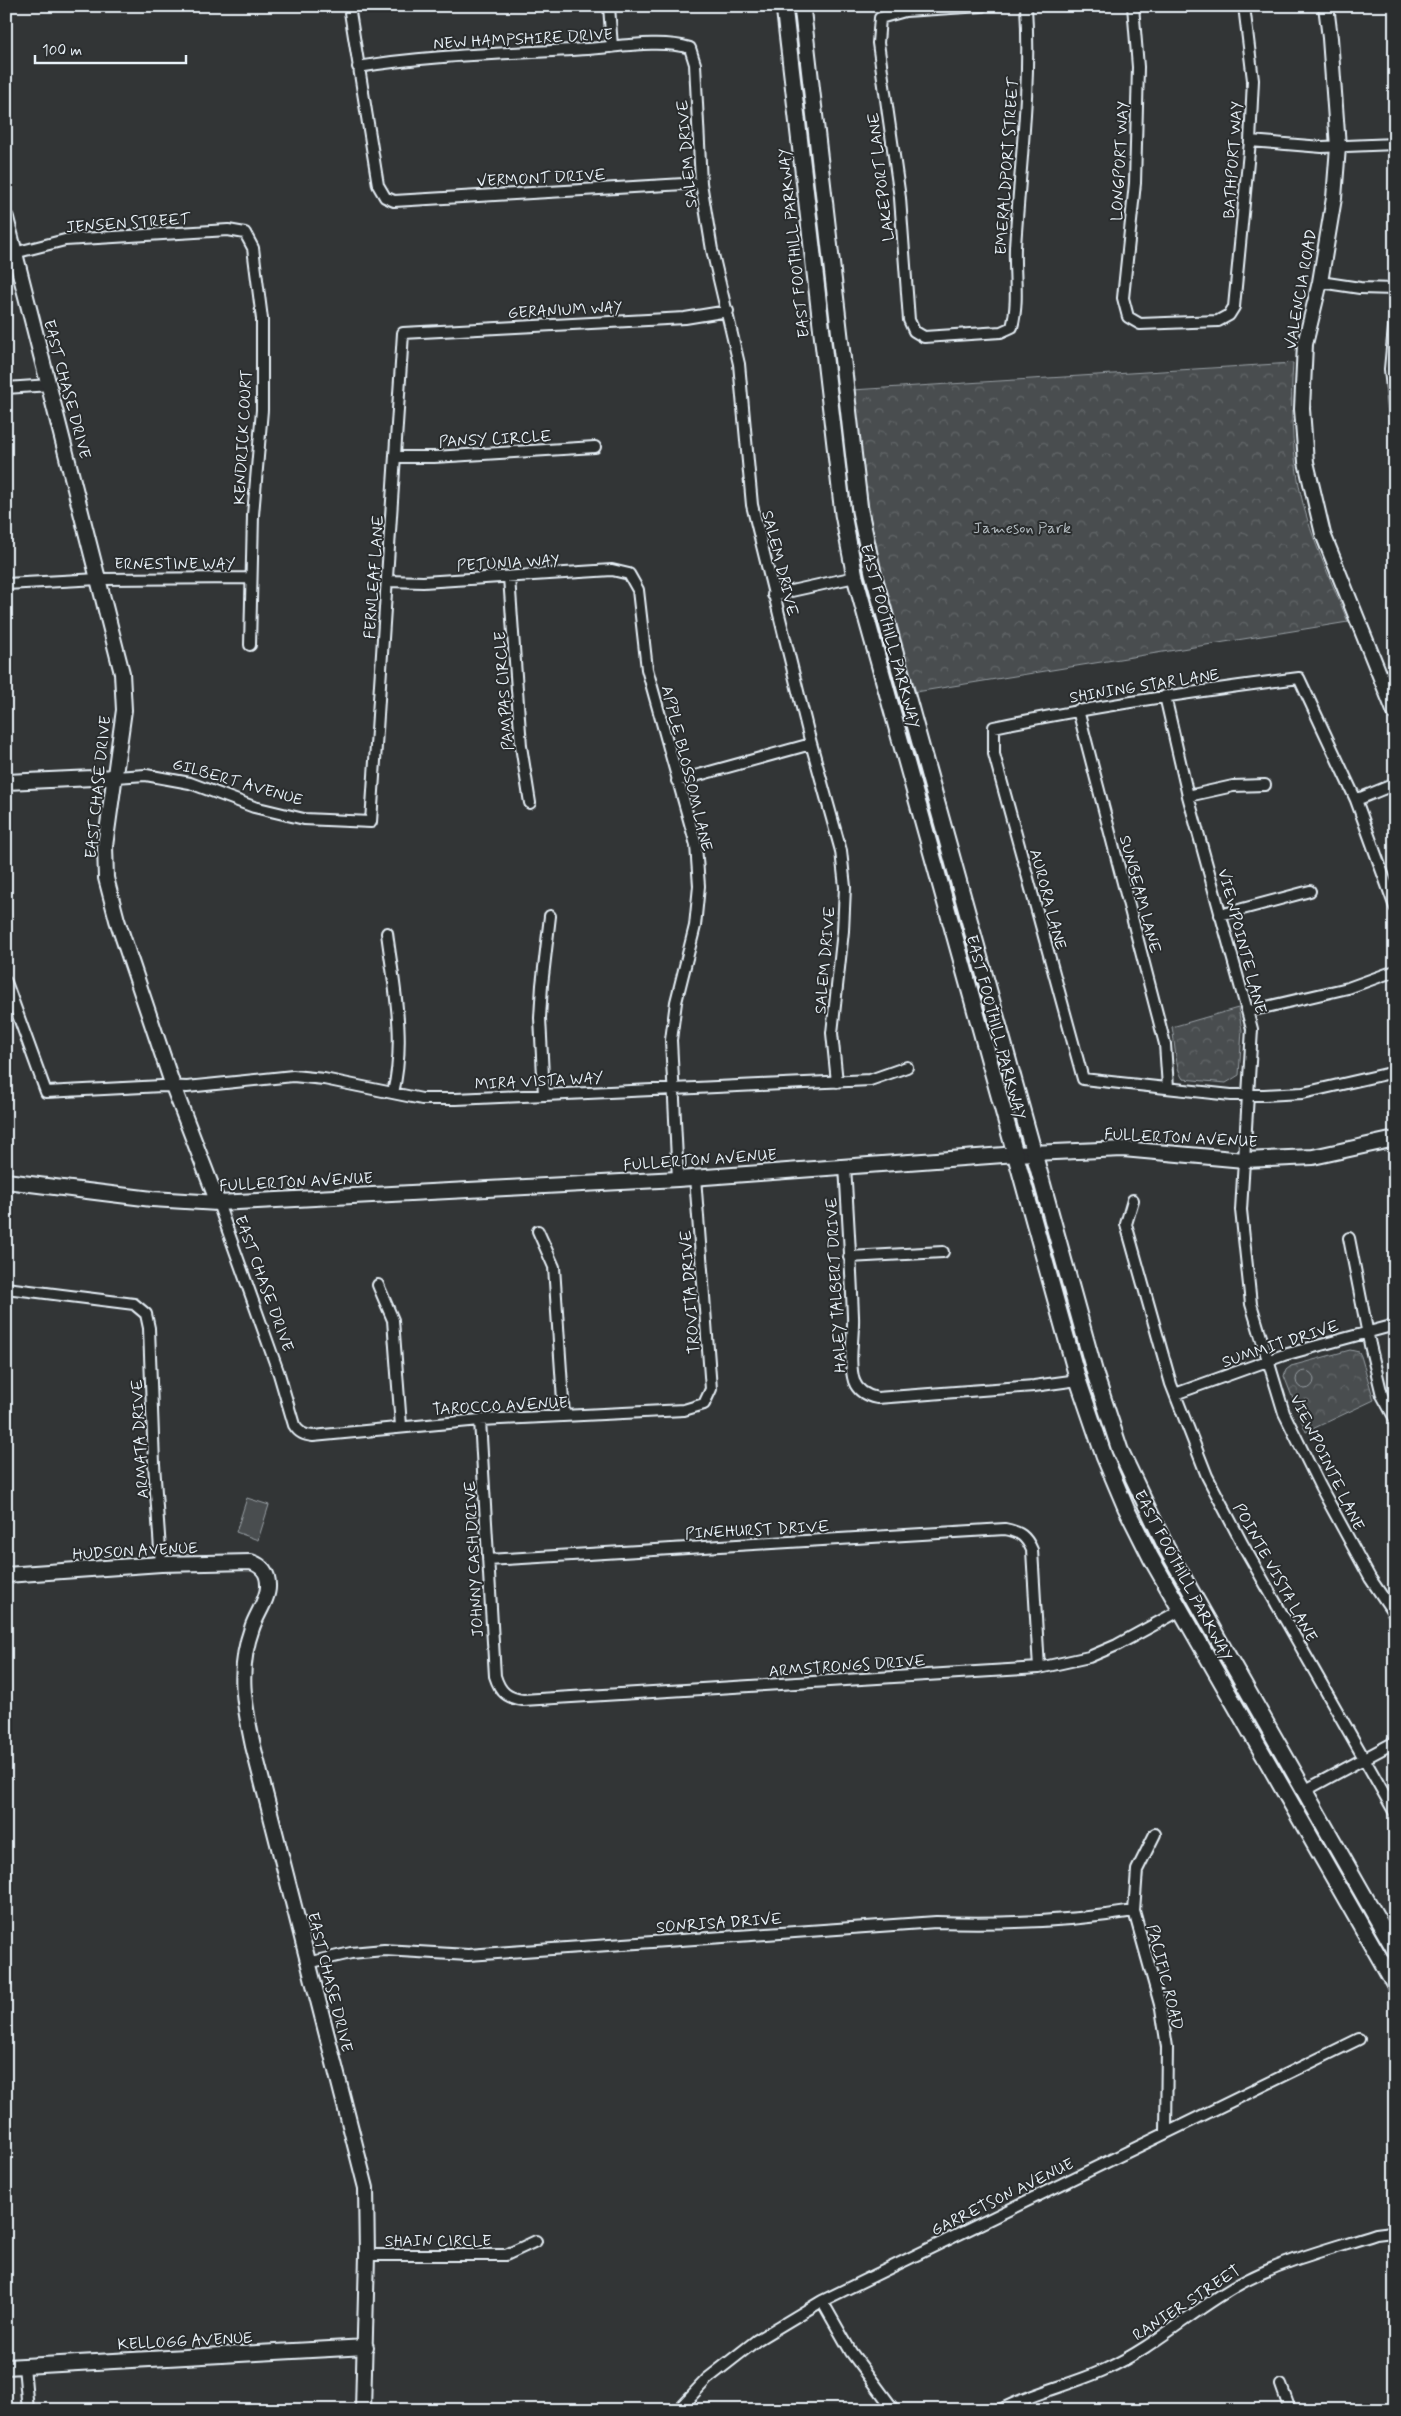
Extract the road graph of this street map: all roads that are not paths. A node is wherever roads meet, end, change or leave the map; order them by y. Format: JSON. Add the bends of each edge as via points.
{"nodes":[{"id":1,"x":349,"y":6,"type":"edge"},
{"id":2,"x":609,"y":6,"type":"edge"},
{"id":3,"x":784,"y":6,"type":"edge"},
{"id":4,"x":802,"y":6,"type":"edge"},
{"id":5,"x":982,"y":6,"type":"edge"},
{"id":6,"x":1026,"y":6,"type":"edge"},
{"id":7,"x":1133,"y":6,"type":"edge"},
{"id":8,"x":1244,"y":6,"type":"edge"},
{"id":9,"x":1326,"y":6,"type":"edge"},
{"id":10,"x":955,"y":7,"type":"edge"},
{"id":11,"x":941,"y":8,"type":"edge"},
{"id":12,"x":612,"y":47,"type":"junction"},
{"id":13,"x":690,"y":48,"type":"joint"},
{"id":14,"x":358,"y":66,"type":"junction"},
{"id":15,"x":1250,"y":141,"type":"junction"},
{"id":16,"x":1395,"y":144,"type":"edge"},
{"id":17,"x":1338,"y":147,"type":"junction"},
{"id":18,"x":701,"y":183,"type":"junction"},
{"id":19,"x":6,"y":218,"type":"edge"},
{"id":20,"x":245,"y":233,"type":"joint"},
{"id":21,"x":14,"y":252,"type":"junction"},
{"id":22,"x":1320,"y":282,"type":"junction"},
{"id":23,"x":1395,"y":289,"type":"edge"},
{"id":24,"x":728,"y":311,"type":"junction"},
{"id":25,"x":1228,"y":315,"type":"joint"},
{"id":26,"x":1395,"y":317,"type":"edge"},
{"id":27,"x":914,"y":332,"type":"joint"},
{"id":28,"x":403,"y":333,"type":"joint"},
{"id":29,"x":50,"y":385,"type":"junction"},
{"id":30,"x":6,"y":388,"type":"edge"},
{"id":31,"x":1395,"y":419,"type":"edge"},
{"id":32,"x":595,"y":447,"type":"dead end"},
{"id":33,"x":396,"y":457,"type":"junction"},
{"id":34,"x":629,"y":574,"type":"joint"},
{"id":35,"x":509,"y":577,"type":"junction"},
{"id":36,"x":855,"y":577,"type":"junction"},
{"id":37,"x":99,"y":578,"type":"junction"},
{"id":38,"x":251,"y":578,"type":"junction"},
{"id":39,"x":387,"y":581,"type":"junction"},
{"id":40,"x":6,"y":584,"type":"edge"},
{"id":41,"x":773,"y":595,"type":"junction"},
{"id":42,"x":250,"y":645,"type":"dead end"},
{"id":43,"x":1165,"y":696,"type":"junction"},
{"id":44,"x":1078,"y":710,"type":"junction"},
{"id":45,"x":1395,"y":713,"type":"edge"},
{"id":46,"x":994,"y":727,"type":"joint"},
{"id":47,"x":811,"y":744,"type":"junction"},
{"id":48,"x":115,"y":777,"type":"junction"},
{"id":49,"x":677,"y":781,"type":"junction"},
{"id":50,"x":6,"y":782,"type":"edge"},
{"id":51,"x":1395,"y":784,"type":"edge"},
{"id":52,"x":1265,"y":785,"type":"dead end"},
{"id":53,"x":1188,"y":796,"type":"junction"},
{"id":54,"x":1356,"y":800,"type":"junction"},
{"id":55,"x":530,"y":803,"type":"dead end"},
{"id":56,"x":371,"y":822,"type":"joint"},
{"id":57,"x":1310,"y":891,"type":"dead end"},
{"id":58,"x":1395,"y":907,"type":"edge"},
{"id":59,"x":550,"y":916,"type":"dead end"},
{"id":60,"x":1220,"y":916,"type":"junction"},
{"id":61,"x":387,"y":933,"type":"dead end"},
{"id":62,"x":1395,"y":971,"type":"edge"},
{"id":63,"x":6,"y":982,"type":"edge"},
{"id":64,"x":1248,"y":1011,"type":"junction"},
{"id":65,"x":907,"y":1067,"type":"dead end"},
{"id":66,"x":1395,"y":1072,"type":"edge"},
{"id":67,"x":837,"y":1082,"type":"junction"},
{"id":68,"x":173,"y":1086,"type":"junction"},
{"id":69,"x":1168,"y":1087,"type":"junction"},
{"id":70,"x":674,"y":1088,"type":"junction"},
{"id":71,"x":392,"y":1093,"type":"junction"},
{"id":72,"x":544,"y":1094,"type":"junction"},
{"id":73,"x":1247,"y":1095,"type":"junction"},
{"id":74,"x":1395,"y":1139,"type":"edge"},
{"id":75,"x":1032,"y":1153,"type":"junction"},
{"id":76,"x":1014,"y":1154,"type":"junction"},
{"id":77,"x":1244,"y":1160,"type":"junction"},
{"id":78,"x":845,"y":1166,"type":"junction"},
{"id":79,"x":696,"y":1177,"type":"junction"},
{"id":80,"x":678,"y":1178,"type":"junction"},
{"id":81,"x":6,"y":1181,"type":"edge"},
{"id":82,"x":1133,"y":1200,"type":"dead end"},
{"id":83,"x":218,"y":1203,"type":"junction"},
{"id":84,"x":538,"y":1231,"type":"dead end"},
{"id":85,"x":1349,"y":1238,"type":"dead end"},
{"id":86,"x":943,"y":1252,"type":"dead end"},
{"id":87,"x":849,"y":1257,"type":"junction"},
{"id":88,"x":378,"y":1285,"type":"dead end"},
{"id":89,"x":6,"y":1288,"type":"edge"},
{"id":90,"x":1395,"y":1325,"type":"edge"},
{"id":91,"x":1368,"y":1331,"type":"junction"},
{"id":92,"x":1268,"y":1361,"type":"junction"},
{"id":93,"x":1078,"y":1380,"type":"junction"},
{"id":94,"x":1175,"y":1394,"type":"junction"},
{"id":95,"x":704,"y":1404,"type":"joint"},
{"id":96,"x":564,"y":1416,"type":"junction"},
{"id":97,"x":1395,"y":1419,"type":"edge"},
{"id":98,"x":480,"y":1420,"type":"junction"},
{"id":99,"x":401,"y":1426,"type":"junction"},
{"id":100,"x":298,"y":1431,"type":"joint"},
{"id":101,"x":488,"y":1560,"type":"junction"},
{"id":102,"x":161,"y":1564,"type":"junction"},
{"id":103,"x":264,"y":1569,"type":"joint"},
{"id":104,"x":6,"y":1575,"type":"edge"},
{"id":105,"x":1181,"y":1610,"type":"junction"},
{"id":106,"x":1395,"y":1615,"type":"edge"},
{"id":107,"x":1039,"y":1668,"type":"junction"},
{"id":108,"x":503,"y":1693,"type":"joint"},
{"id":109,"x":1395,"y":1742,"type":"edge"},
{"id":110,"x":1363,"y":1758,"type":"junction"},
{"id":111,"x":1304,"y":1791,"type":"junction"},
{"id":112,"x":1395,"y":1813,"type":"edge"},
{"id":113,"x":1155,"y":1834,"type":"dead end"},
{"id":114,"x":1134,"y":1911,"type":"junction"},
{"id":115,"x":1395,"y":1950,"type":"edge"},
{"id":116,"x":307,"y":1964,"type":"junction"},
{"id":117,"x":1395,"y":1985,"type":"edge"},
{"id":118,"x":1359,"y":2039,"type":"dead end"},
{"id":119,"x":1166,"y":2132,"type":"junction"},
{"id":120,"x":1394,"y":2234,"type":"edge"},
{"id":121,"x":536,"y":2240,"type":"dead end"},
{"id":122,"x":367,"y":2255,"type":"junction"},
{"id":123,"x":822,"y":2301,"type":"junction"},
{"id":124,"x":366,"y":2347,"type":"junction"},
{"id":125,"x":24,"y":2366,"type":"junction"},
{"id":126,"x":6,"y":2368,"type":"edge"},
{"id":127,"x":1281,"y":2385,"type":"dead end"},
{"id":128,"x":28,"y":2410,"type":"edge"},
{"id":129,"x":363,"y":2410,"type":"edge"},
{"id":130,"x":678,"y":2410,"type":"edge"},
{"id":131,"x":894,"y":2410,"type":"edge"},
{"id":132,"x":1000,"y":2410,"type":"edge"},
{"id":133,"x":1290,"y":2410,"type":"edge"}],
"edges":[{"from":1,"to":14,"type":"street"},
{"from":2,"to":12,"type":"street"},
{"from":3,"to":36,"type":"main road","name":"EAST FOOTHILL PARKWAY","via":[[839,486]]},
{"from":4,"to":75,"type":"main road","name":"EAST FOOTHILL PARKWAY","via":[[860,511],[873,573]]},
{"from":5,"to":10,"type":"street"},
{"from":6,"to":27,"type":"street","name":"EMERALDPORT STREET","via":[[1029,50],[1012,326],[1001,332],[924,337]]},
{"from":7,"to":25,"type":"street","name":"LONGPORT WAY","via":[[1138,76],[1135,183],[1123,298],[1128,316],[1140,324],[1218,321]]},
{"from":8,"to":15,"type":"street","name":"BATHPORT WAY","via":[[1252,80]]},
{"from":9,"to":17,"type":"street","name":"VALENCIA ROAD"},
{"from":10,"to":11,"type":"street"},
{"from":11,"to":27,"type":"street","name":"LAKEPORT LANE","via":[[906,11],[880,18],[878,43],[900,198],[909,320]]},
{"from":12,"to":13,"type":"street","name":"NEW HAMPSHIRE DRIVE","via":[[677,44]]},
{"from":12,"to":14,"type":"street","name":"NEW HAMPSHIRE DRIVE"},
{"from":13,"to":18,"type":"street","name":"SALEM DRIVE","via":[[695,64]]},
{"from":14,"to":18,"type":"street","name":"VERMONT DRIVE","via":[[378,185],[385,197],[394,201]]},
{"from":15,"to":17,"type":"street"},
{"from":15,"to":25,"type":"street","name":"BATHPORT WAY","via":[[1234,307]]},
{"from":16,"to":17,"type":"street"},
{"from":17,"to":22,"type":"street","name":"VALENCIA ROAD","via":[[1334,198]]},
{"from":18,"to":24,"type":"street","name":"SALEM DRIVE","via":[[712,250]]},
{"from":19,"to":21,"type":"street","name":"EAST CHASE DRIVE"},
{"from":20,"to":21,"type":"street","name":"JENSEN STREET","via":[[228,230],[65,240]]},
{"from":20,"to":38,"type":"street","name":"KENDRICK COURT","via":[[253,248],[262,319],[262,410]]},
{"from":21,"to":29,"type":"street","name":"EAST CHASE DRIVE"},
{"from":22,"to":23,"type":"street"},
{"from":22,"to":45,"type":"street","name":"VALENCIA ROAD","via":[[1305,344],[1302,408],[1306,462],[1323,534]]},
{"from":24,"to":28,"type":"street","name":"GERANIUM WAY","via":[[686,318]]},
{"from":24,"to":41,"type":"street","name":"SALEM DRIVE","via":[[739,364],[752,505]]},
{"from":26,"to":31,"type":"street","via":[[1390,369]]},
{"from":28,"to":33,"type":"street","name":"FERNLEAF LANE"},
{"from":29,"to":30,"type":"street"},
{"from":29,"to":37,"type":"street","name":"EAST CHASE DRIVE"},
{"from":32,"to":33,"type":"street","name":"PANSY CIRCLE"},
{"from":33,"to":39,"type":"street","name":"FERNLEAF LANE"},
{"from":34,"to":35,"type":"street","name":"PETUNIA WAY","via":[[612,570]]},
{"from":34,"to":49,"type":"street","name":"APPLE BLOSSOM LANE","via":[[638,590],[647,669]]},
{"from":35,"to":39,"type":"street","name":"PETUNIA WAY"},
{"from":35,"to":55,"type":"street","name":"PAMPAS CIRCLE","via":[[521,746]]},
{"from":36,"to":41,"type":"street"},
{"from":36,"to":76,"type":"main road","name":"EAST FOOTHILL PARKWAY"},
{"from":37,"to":38,"type":"street","name":"ERNESTINE WAY"},
{"from":37,"to":40,"type":"street","name":"ERNESTINE WAY"},
{"from":37,"to":48,"type":"street","name":"EAST CHASE DRIVE","via":[[122,674],[124,710]]},
{"from":38,"to":42,"type":"street","name":"KENDRICK COURT"},
{"from":39,"to":56,"type":"street","name":"FERNLEAF LANE"},
{"from":41,"to":47,"type":"street","name":"SALEM DRIVE"},
{"from":43,"to":44,"type":"street","name":"SHINING STAR LANE"},
{"from":43,"to":53,"type":"street","name":"VIEWPOINTE LANE"},
{"from":43,"to":54,"type":"street","name":"SHINING STAR LANE","via":[[1299,678]]},
{"from":44,"to":46,"type":"street","name":"SHINING STAR LANE"},
{"from":44,"to":69,"type":"street","name":"SUNBEAM LANE","via":[[1165,1044]]},
{"from":46,"to":69,"type":"street","name":"AURORA LANE","via":[[994,754],[1083,1079]]},
{"from":47,"to":49,"type":"street"},
{"from":47,"to":67,"type":"street","name":"SALEM DRIVE","via":[[841,851],[845,887],[832,1033]]},
{"from":48,"to":50,"type":"street","name":"GILBERT AVENUE"},
{"from":48,"to":56,"type":"street","name":"GILBERT AVENUE","via":[[146,775],[190,783],[254,807],[304,819]]},
{"from":48,"to":68,"type":"street","name":"EAST CHASE DRIVE","via":[[105,846],[106,878]]},
{"from":49,"to":70,"type":"street","name":"APPLE BLOSSOM LANE","via":[[696,845],[699,886],[695,926],[676,1002],[671,1040]]},
{"from":51,"to":54,"type":"street"},
{"from":52,"to":53,"type":"street","via":[[1233,786]]},
{"from":53,"to":60,"type":"street","name":"VIEWPOINTE LANE"},
{"from":54,"to":58,"type":"street"},
{"from":57,"to":60,"type":"street"},
{"from":59,"to":72,"type":"street","via":[[540,1018]]},
{"from":60,"to":64,"type":"street","name":"VIEWPOINTE LANE"},
{"from":61,"to":71,"type":"street","via":[[399,1022],[399,1065]]},
{"from":62,"to":64,"type":"street","via":[[1348,988]]},
{"from":63,"to":68,"type":"street","name":"MIRA VISTA WAY","via":[[46,1092]]},
{"from":64,"to":73,"type":"street","name":"VIEWPOINTE LANE","via":[[1252,1029]]},
{"from":65,"to":67,"type":"street","name":"MIRA VISTA WAY","via":[[870,1080]]},
{"from":66,"to":73,"type":"street","via":[[1303,1093]]},
{"from":67,"to":70,"type":"street","name":"MIRA VISTA WAY"},
{"from":68,"to":71,"type":"street","name":"MIRA VISTA WAY","via":[[293,1076]]},
{"from":68,"to":83,"type":"street","name":"EAST CHASE DRIVE"},
{"from":69,"to":73,"type":"street"},
{"from":70,"to":72,"type":"street","name":"MIRA VISTA WAY"},
{"from":70,"to":80,"type":"street","name":"APPLE BLOSSOM LANE"},
{"from":71,"to":72,"type":"street","name":"MIRA VISTA WAY","via":[[422,1099]]},
{"from":73,"to":77,"type":"street","name":"VIEWPOINTE LANE"},
{"from":74,"to":77,"type":"street","name":"FULLERTON AVENUE","via":[[1313,1157]]},
{"from":75,"to":76,"type":"street","name":"FULLERTON AVENUE"},
{"from":75,"to":77,"type":"street","name":"FULLERTON AVENUE","via":[[1123,1149]]},
{"from":75,"to":111,"type":"main road","name":"EAST FOOTHILL PARKWAY","via":[[1120,1450],[1167,1549]]},
{"from":76,"to":78,"type":"street","name":"FULLERTON AVENUE"},
{"from":76,"to":93,"type":"main road","name":"EAST FOOTHILL PARKWAY"},
{"from":77,"to":92,"type":"street","name":"VIEWPOINTE LANE","via":[[1241,1210],[1246,1268],[1251,1304]]},
{"from":78,"to":79,"type":"street","name":"FULLERTON AVENUE"},
{"from":78,"to":87,"type":"street","name":"HALEY TALBERT DRIVE"},
{"from":79,"to":80,"type":"street","name":"FULLERTON AVENUE"},
{"from":79,"to":95,"type":"street","name":"TROVITA DRIVE","via":[[711,1389]]},
{"from":80,"to":83,"type":"street","name":"FULLERTON AVENUE"},
{"from":81,"to":83,"type":"street","name":"FULLERTON AVENUE"},
{"from":82,"to":94,"type":"street","name":"POINTE VISTA LANE","via":[[1126,1224]]},
{"from":83,"to":100,"type":"street","name":"EAST CHASE DRIVE"},
{"from":84,"to":96,"type":"street","via":[[554,1267]]},
{"from":85,"to":91,"type":"street"},
{"from":86,"to":87,"type":"street"},
{"from":87,"to":93,"type":"street","name":"HALEY TALBERT DRIVE","via":[[853,1371],[860,1391],[869,1396],[1034,1386]]},
{"from":88,"to":99,"type":"street","via":[[393,1320]]},
{"from":89,"to":102,"type":"street","name":"ARMATA DRIVE","via":[[134,1304],[146,1314]]},
{"from":90,"to":91,"type":"street","name":"SUMMIT DRIVE"},
{"from":91,"to":92,"type":"street","name":"SUMMIT DRIVE"},
{"from":91,"to":97,"type":"street","via":[[1382,1395]]},
{"from":92,"to":94,"type":"street","name":"SUMMIT DRIVE"},
{"from":92,"to":106,"type":"street","name":"VIEWPOINTE LANE","via":[[1284,1413],[1320,1486],[1370,1578]]},
{"from":93,"to":105,"type":"main road","name":"EAST FOOTHILL PARKWAY","via":[[1126,1508]]},
{"from":94,"to":110,"type":"street","name":"POINTE VISTA LANE","via":[[1207,1476],[1243,1546]]},
{"from":95,"to":96,"type":"street","name":"TAROCCO AVENUE","via":[[684,1410]]},
{"from":96,"to":98,"type":"street","name":"TAROCCO AVENUE"},
{"from":98,"to":99,"type":"street","name":"TAROCCO AVENUE"},
{"from":98,"to":101,"type":"street","name":"JOHNNY CASH DRIVE"},
{"from":99,"to":100,"type":"street","name":"TAROCCO AVENUE","via":[[313,1436]]},
{"from":101,"to":107,"type":"street","name":"PINEHURST DRIVE","via":[[1005,1529],[1016,1531],[1026,1537],[1032,1550]]},
{"from":101,"to":108,"type":"street","name":"JOHNNY CASH DRIVE","via":[[495,1676]]},
{"from":102,"to":103,"type":"street","name":"HUDSON AVENUE","via":[[252,1562]]},
{"from":102,"to":104,"type":"street","name":"HUDSON AVENUE"},
{"from":103,"to":116,"type":"street","name":"EAST CHASE DRIVE","via":[[269,1587],[252,1629],[244,1662],[242,1690]]},
{"from":105,"to":107,"type":"street","name":"ARMSTRONGS DRIVE","via":[[1089,1657]]},
{"from":105,"to":117,"type":"main road","name":"EAST FOOTHILL PARKWAY"},
{"from":107,"to":108,"type":"street","name":"ARMSTRONGS DRIVE","via":[[523,1700]]},
{"from":109,"to":110,"type":"street"},
{"from":110,"to":111,"type":"street"},
{"from":110,"to":112,"type":"street","name":"POINTE VISTA LANE"},
{"from":111,"to":115,"type":"main road","name":"EAST FOOTHILL PARKWAY"},
{"from":113,"to":114,"type":"street","name":"PACIFIC ROAD","via":[[1137,1870]]},
{"from":114,"to":116,"type":"street","name":"SONRISA DRIVE","via":[[1006,1924],[936,1922],[468,1955],[384,1950],[351,1953]]},
{"from":114,"to":119,"type":"street","name":"PACIFIC ROAD","via":[[1161,2008],[1167,2047]]},
{"from":116,"to":122,"type":"street","name":"EAST CHASE DRIVE","via":[[366,2188]]},
{"from":118,"to":119,"type":"street","name":"GARRETSON AVENUE"},
{"from":119,"to":123,"type":"street","name":"GARRETSON AVENUE"},
{"from":120,"to":132,"type":"street","name":"RANIER STREET","via":[[1376,2234],[1269,2270],[1214,2299],[1140,2351],[1106,2370],[1016,2401]]},
{"from":121,"to":122,"type":"street","name":"SHAIN CIRCLE","via":[[506,2255]]},
{"from":122,"to":124,"type":"street","name":"EAST CHASE DRIVE"},
{"from":123,"to":130,"type":"street","name":"GARRETSON AVENUE","via":[[757,2340],[707,2379]]},
{"from":123,"to":131,"type":"street","via":[[851,2352]]},
{"from":124,"to":125,"type":"street","name":"KELLOGG AVENUE"},
{"from":124,"to":129,"type":"street","name":"EAST CHASE DRIVE"},
{"from":125,"to":126,"type":"street","name":"KELLOGG AVENUE"},
{"from":125,"to":128,"type":"street"},
{"from":127,"to":133,"type":"street"}]}
